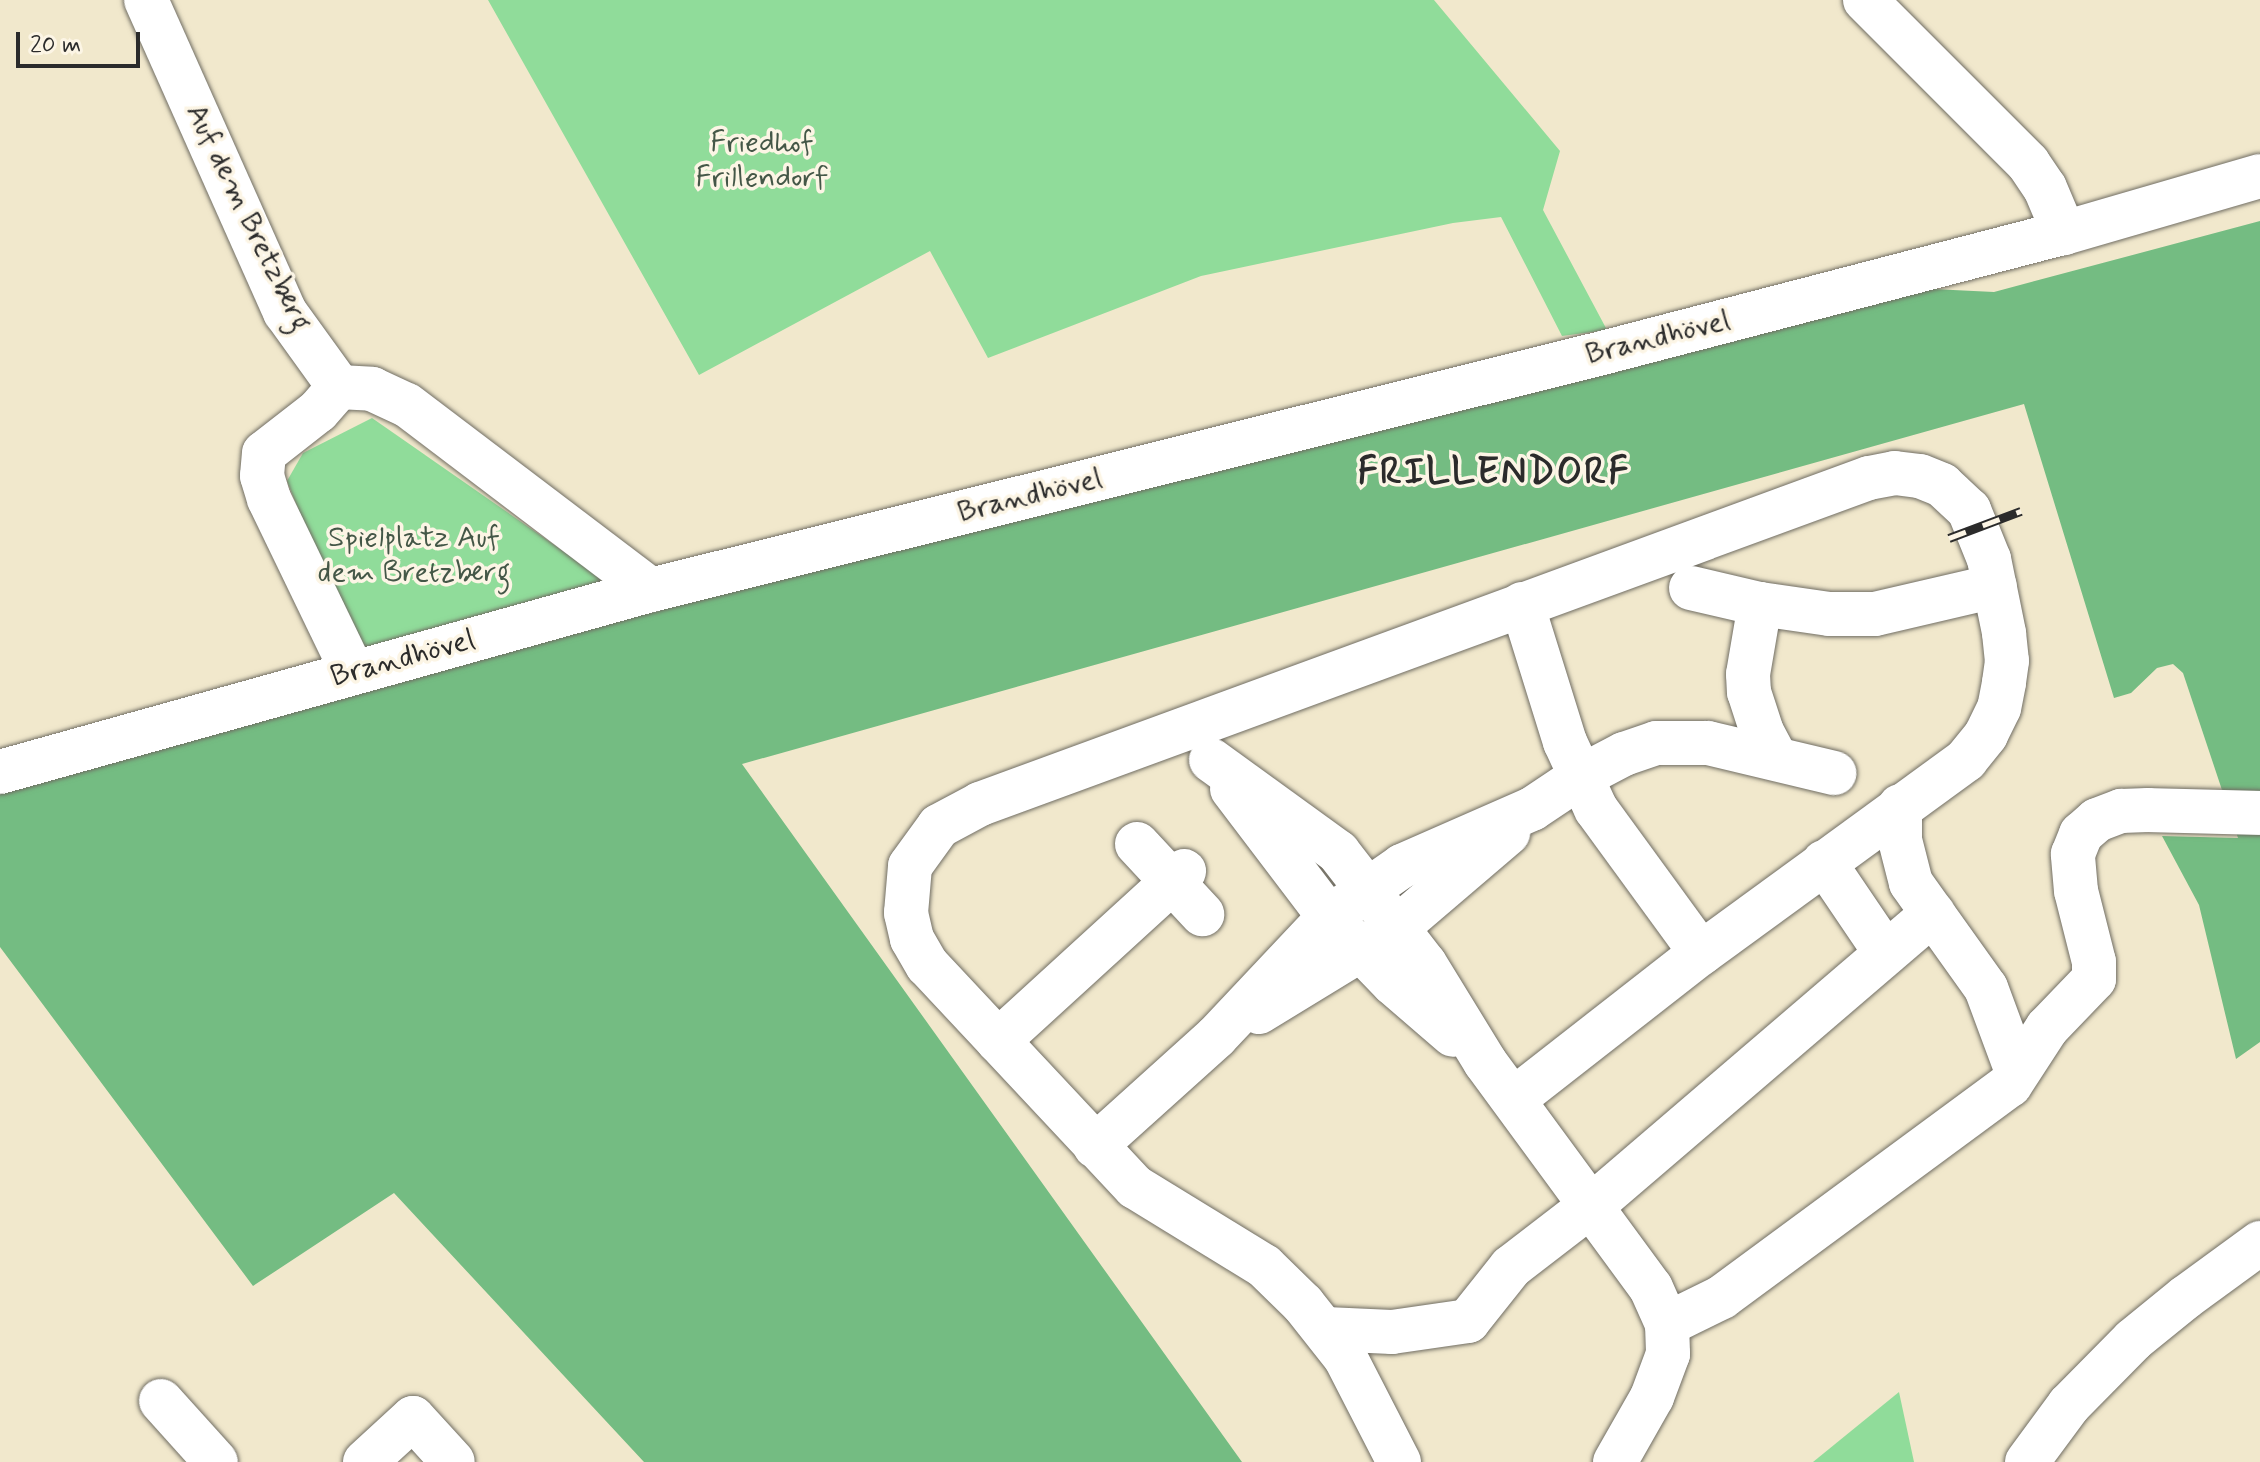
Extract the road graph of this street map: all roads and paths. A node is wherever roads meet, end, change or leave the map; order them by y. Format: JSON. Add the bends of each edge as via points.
{"nodes":[{"id":1,"x":146,"y":0,"type":"edge"},
{"id":2,"x":1865,"y":0,"type":"edge"},
{"id":3,"x":2260,"y":176,"type":"edge"},
{"id":4,"x":2064,"y":233,"type":"junction"},
{"id":5,"x":339,"y":387,"type":"junction"},
{"id":6,"x":1995,"y":586,"type":"junction"},
{"id":7,"x":1691,"y":588,"type":"dead end"},
{"id":8,"x":651,"y":590,"type":"junction"},
{"id":9,"x":1522,"y":604,"type":"junction"},
{"id":10,"x":1760,"y":604,"type":"junction"},
{"id":11,"x":353,"y":673,"type":"junction"},
{"id":12,"x":1196,"y":745,"type":"junction"},
{"id":13,"x":1776,"y":758,"type":"junction"},
{"id":14,"x":0,"y":772,"type":"edge"},
{"id":15,"x":1834,"y":773,"type":"dead end"},
{"id":16,"x":1580,"y":777,"type":"junction"},
{"id":17,"x":1900,"y":806,"type":"junction"},
{"id":18,"x":1532,"y":809,"type":"junction"},
{"id":19,"x":2260,"y":813,"type":"edge"},
{"id":20,"x":1137,"y":844,"type":"dead end"},
{"id":21,"x":1830,"y":870,"type":"junction"},
{"id":22,"x":1178,"y":877,"type":"junction"},
{"id":23,"x":1367,"y":890,"type":"junction"},
{"id":24,"x":1202,"y":914,"type":"dead end"},
{"id":25,"x":1329,"y":917,"type":"junction"},
{"id":26,"x":1926,"y":918,"type":"junction"},
{"id":27,"x":1398,"y":927,"type":"junction"},
{"id":28,"x":1362,"y":952,"type":"junction"},
{"id":29,"x":1885,"y":952,"type":"junction"},
{"id":30,"x":1701,"y":953,"type":"junction"},
{"id":31,"x":1986,"y":988,"type":"junction"},
{"id":32,"x":2070,"y":1001,"type":"junction"},
{"id":33,"x":1216,"y":1037,"type":"junction"},
{"id":34,"x":998,"y":1041,"type":"junction"},
{"id":35,"x":1485,"y":1062,"type":"junction"},
{"id":36,"x":2017,"y":1072,"type":"junction"},
{"id":37,"x":1514,"y":1099,"type":"junction"},
{"id":38,"x":1095,"y":1146,"type":"junction"},
{"id":39,"x":1596,"y":1201,"type":"junction"},
{"id":40,"x":2260,"y":1243,"type":"edge"},
{"id":41,"x":1667,"y":1324,"type":"junction"},
{"id":42,"x":1326,"y":1329,"type":"junction"},
{"id":43,"x":161,"y":1401,"type":"dead end"},
{"id":44,"x":216,"y":1462,"type":"edge"},
{"id":45,"x":365,"y":1462,"type":"edge"},
{"id":46,"x":453,"y":1462,"type":"edge"},
{"id":47,"x":1399,"y":1462,"type":"edge"},
{"id":48,"x":1615,"y":1462,"type":"edge"},
{"id":49,"x":2027,"y":1462,"type":"edge"}],
"edges":[{"from":1,"to":5,"type":"street","name":"Auf dem Bretzberg","via":[[285,312]]},
{"from":2,"to":4,"type":"street","via":[[2028,163]]},
{"from":3,"to":4,"type":"street","name":"Brandhövel"},
{"from":4,"to":8,"type":"street","name":"Brandhövel"},
{"from":5,"to":8,"type":"street","via":[[372,389],[407,405]]},
{"from":5,"to":11,"type":"street","via":[[318,411],[264,453],[262,476]]},
{"from":6,"to":9,"type":"street","via":[[1969,510],[1942,485],[1895,473]]},
{"from":6,"to":10,"type":"street","via":[[1875,614]]},
{"from":6,"to":17,"type":"street","via":[[2007,661],[1999,708],[1966,760]]},
{"from":7,"to":10,"type":"street"},
{"from":8,"to":11,"type":"street","name":"Brandhövel"},
{"from":9,"to":12,"type":"street"},
{"from":9,"to":16,"type":"street"},
{"from":10,"to":13,"type":"street","via":[[1749,692]]},
{"from":11,"to":14,"type":"street","name":"Brandhövel"},
{"from":12,"to":23,"type":"street","via":[[1338,852]]},
{"from":12,"to":25,"type":"street"},
{"from":12,"to":34,"type":"street","via":[[958,813],[921,847],[906,888],[912,939],[927,965]]},
{"from":13,"to":15,"type":"street"},
{"from":13,"to":16,"type":"street","via":[[1708,743],[1656,743]]},
{"from":16,"to":18,"type":"street"},
{"from":16,"to":30,"type":"street","via":[[1596,809]]},
{"from":17,"to":21,"type":"street"},
{"from":17,"to":26,"type":"street","via":[[1900,840]]},
{"from":18,"to":23,"type":"street","via":[[1402,866]]},
{"from":18,"to":27,"type":"street","via":[[1495,847]]},
{"from":19,"to":32,"type":"street","via":[[2121,811],[2097,820],[2081,834],[2073,854],[2076,891],[2094,979]]},
{"from":20,"to":22,"type":"street"},
{"from":21,"to":29,"type":"street"},
{"from":21,"to":30,"type":"street"},
{"from":22,"to":24,"type":"street"},
{"from":22,"to":34,"type":"street"},
{"from":23,"to":25,"type":"street"},
{"from":23,"to":27,"type":"street"},
{"from":25,"to":28,"type":"street"},
{"from":25,"to":33,"type":"street"},
{"from":26,"to":29,"type":"street"},
{"from":26,"to":31,"type":"street"},
{"from":27,"to":28,"type":"street"},
{"from":27,"to":35,"type":"street"},
{"from":28,"to":33,"type":"street"},
{"from":28,"to":35,"type":"street"},
{"from":29,"to":39,"type":"street"},
{"from":30,"to":37,"type":"street"},
{"from":31,"to":32,"type":"street","via":[[2037,1001]]},
{"from":31,"to":36,"type":"street"},
{"from":32,"to":36,"type":"street"},
{"from":33,"to":38,"type":"street"},
{"from":34,"to":38,"type":"street"},
{"from":35,"to":37,"type":"street"},
{"from":36,"to":41,"type":"street","via":[[1991,1102],[1722,1297]]},
{"from":37,"to":39,"type":"street"},
{"from":38,"to":42,"type":"street","via":[[1158,1204],[1264,1266]]},
{"from":39,"to":41,"type":"street","via":[[1651,1288]]},
{"from":39,"to":42,"type":"street","via":[[1511,1267],[1468,1321],[1392,1332]]},
{"from":40,"to":49,"type":"street","via":[[2133,1340],[2069,1405]]},
{"from":41,"to":48,"type":"street","via":[[1668,1354],[1661,1376]]},
{"from":42,"to":47,"type":"street"},
{"from":43,"to":44,"type":"street"},
{"from":45,"to":46,"type":"street","via":[[413,1418]]}]}
